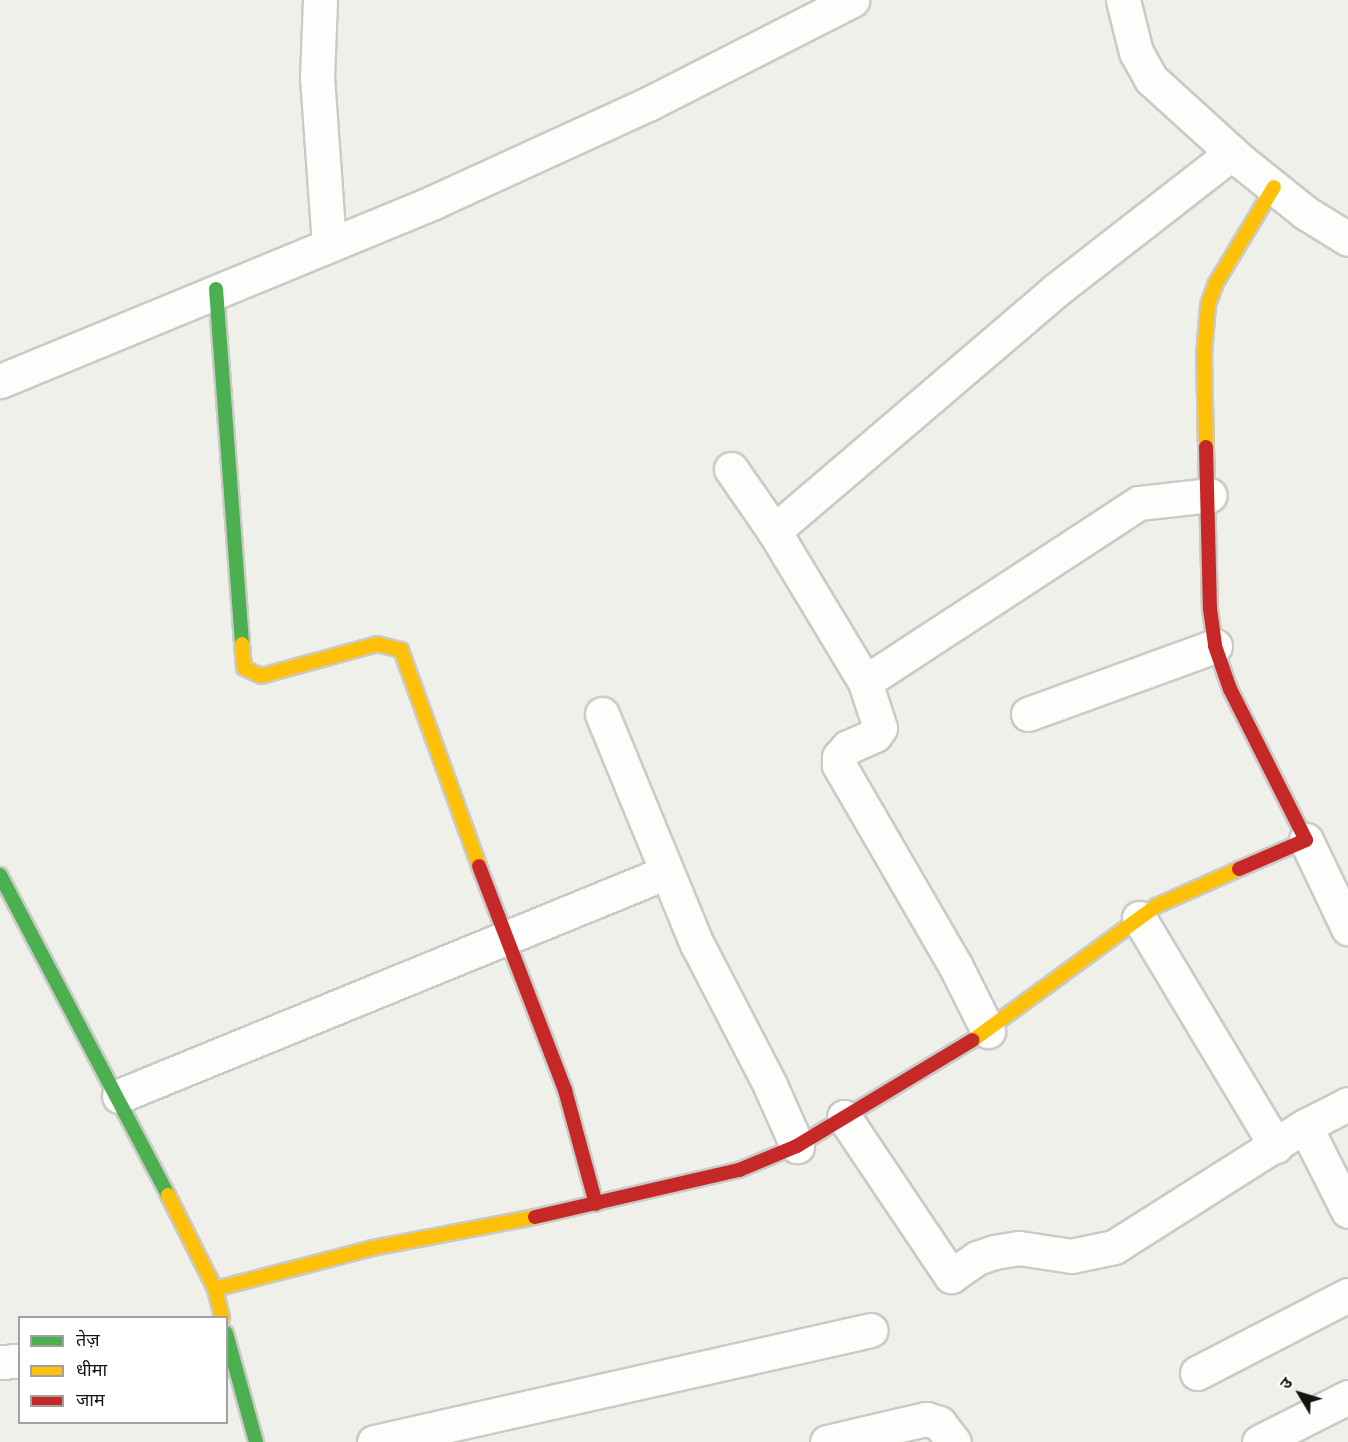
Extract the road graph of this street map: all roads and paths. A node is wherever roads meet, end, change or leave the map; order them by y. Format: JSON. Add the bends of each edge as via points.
{"nodes":[{"id":1,"x":320,"y":0,"type":"edge"},
{"id":2,"x":852,"y":0,"type":"edge"},
{"id":3,"x":1123,"y":0,"type":"edge"},
{"id":4,"x":1232,"y":153,"type":"junction"},
{"id":5,"x":1274,"y":187,"type":"junction"},
{"id":6,"x":1348,"y":239,"type":"edge"},
{"id":7,"x":329,"y":243,"type":"junction"},
{"id":8,"x":216,"y":289,"type":"junction"},
{"id":9,"x":0,"y":381,"type":"edge"},
{"id":10,"x":731,"y":469,"type":"dead end"},
{"id":11,"x":1210,"y":495,"type":"junction"},
{"id":12,"x":774,"y":531,"type":"junction"},
{"id":13,"x":1215,"y":646,"type":"junction"},
{"id":14,"x":865,"y":682,"type":"junction"},
{"id":15,"x":602,"y":714,"type":"dead end"},
{"id":16,"x":1028,"y":714,"type":"dead end"},
{"id":17,"x":1306,"y":840,"type":"junction"},
{"id":18,"x":667,"y":872,"type":"junction"},
{"id":19,"x":0,"y":876,"type":"edge"},
{"id":20,"x":1139,"y":918,"type":"junction"},
{"id":21,"x":1348,"y":928,"type":"edge"},
{"id":22,"x":505,"y":940,"type":"junction"},
{"id":23,"x":988,"y":1031,"type":"junction"},
{"id":24,"x":119,"y":1096,"type":"junction"},
{"id":25,"x":1348,"y":1104,"type":"edge"},
{"id":26,"x":844,"y":1117,"type":"junction"},
{"id":27,"x":1305,"y":1126,"type":"junction"},
{"id":28,"x":797,"y":1146,"type":"junction"},
{"id":29,"x":1276,"y":1146,"type":"junction"},
{"id":30,"x":596,"y":1204,"type":"junction"},
{"id":31,"x":1348,"y":1211,"type":"edge"},
{"id":32,"x":215,"y":1289,"type":"junction"},
{"id":33,"x":1348,"y":1295,"type":"edge"},
{"id":34,"x":221,"y":1316,"type":"edge"},
{"id":35,"x":871,"y":1330,"type":"dead end"},
{"id":36,"x":228,"y":1342,"type":"edge"},
{"id":37,"x":18,"y":1360,"type":"edge"},
{"id":38,"x":0,"y":1362,"type":"edge"},
{"id":39,"x":1197,"y":1374,"type":"dead end"},
{"id":40,"x":1348,"y":1397,"type":"edge"},
{"id":41,"x":256,"y":1442,"type":"edge"},
{"id":42,"x":374,"y":1442,"type":"edge"},
{"id":43,"x":827,"y":1442,"type":"edge"},
{"id":44,"x":954,"y":1442,"type":"edge"},
{"id":45,"x":1259,"y":1442,"type":"edge"}],
"edges":[{"from":1,"to":7,"type":"street","via":[[317,76]]},
{"from":2,"to":7,"type":"street","via":[[629,112],[434,202]]},
{"from":3,"to":4,"type":"street","via":[[1136,52],[1151,78]]},
{"from":4,"to":5,"type":"street"},
{"from":4,"to":12,"type":"street","via":[[1056,290]]},
{"from":5,"to":6,"type":"street"},
{"from":5,"to":11,"type":"street","via":[[1216,283],[1208,305],[1204,355]]},
{"from":7,"to":8,"type":"street"},
{"from":8,"to":9,"type":"street"},
{"from":8,"to":22,"type":"street","via":[[244,668],[261,676],[378,644],[401,650]]},
{"from":10,"to":12,"type":"street"},
{"from":11,"to":13,"type":"street","via":[[1210,609]]},
{"from":11,"to":14,"type":"street","via":[[1139,503]]},
{"from":12,"to":14,"type":"street"},
{"from":13,"to":16,"type":"street"},
{"from":13,"to":17,"type":"street","via":[[1230,689]]},
{"from":14,"to":23,"type":"street","via":[[880,728],[875,735],[842,753],[839,765],[955,965]]},
{"from":15,"to":18,"type":"street"},
{"from":17,"to":20,"type":"street","via":[[1174,895]]},
{"from":17,"to":21,"type":"street"},
{"from":18,"to":22,"type":"street"},
{"from":18,"to":28,"type":"street","via":[[697,944]]},
{"from":19,"to":24,"type":"street"},
{"from":20,"to":23,"type":"street"},
{"from":20,"to":29,"type":"street"},
{"from":22,"to":24,"type":"street"},
{"from":22,"to":30,"type":"street","via":[[565,1090]]},
{"from":23,"to":26,"type":"street"},
{"from":24,"to":32,"type":"street"},
{"from":25,"to":27,"type":"street"},
{"from":26,"to":28,"type":"street"},
{"from":26,"to":29,"type":"street","via":[[951,1276],[977,1258],[994,1252],[1019,1248],[1071,1256],[1114,1247]]},
{"from":27,"to":29,"type":"street"},
{"from":27,"to":31,"type":"street"},
{"from":28,"to":30,"type":"street","via":[[739,1170]]},
{"from":30,"to":32,"type":"street","via":[[372,1248]]},
{"from":32,"to":34,"type":"street"},
{"from":33,"to":39,"type":"street"},
{"from":35,"to":42,"type":"street"},
{"from":36,"to":41,"type":"street"},
{"from":37,"to":38,"type":"street"},
{"from":40,"to":45,"type":"street"},
{"from":43,"to":44,"type":"street","via":[[926,1419],[939,1423]]}]}
